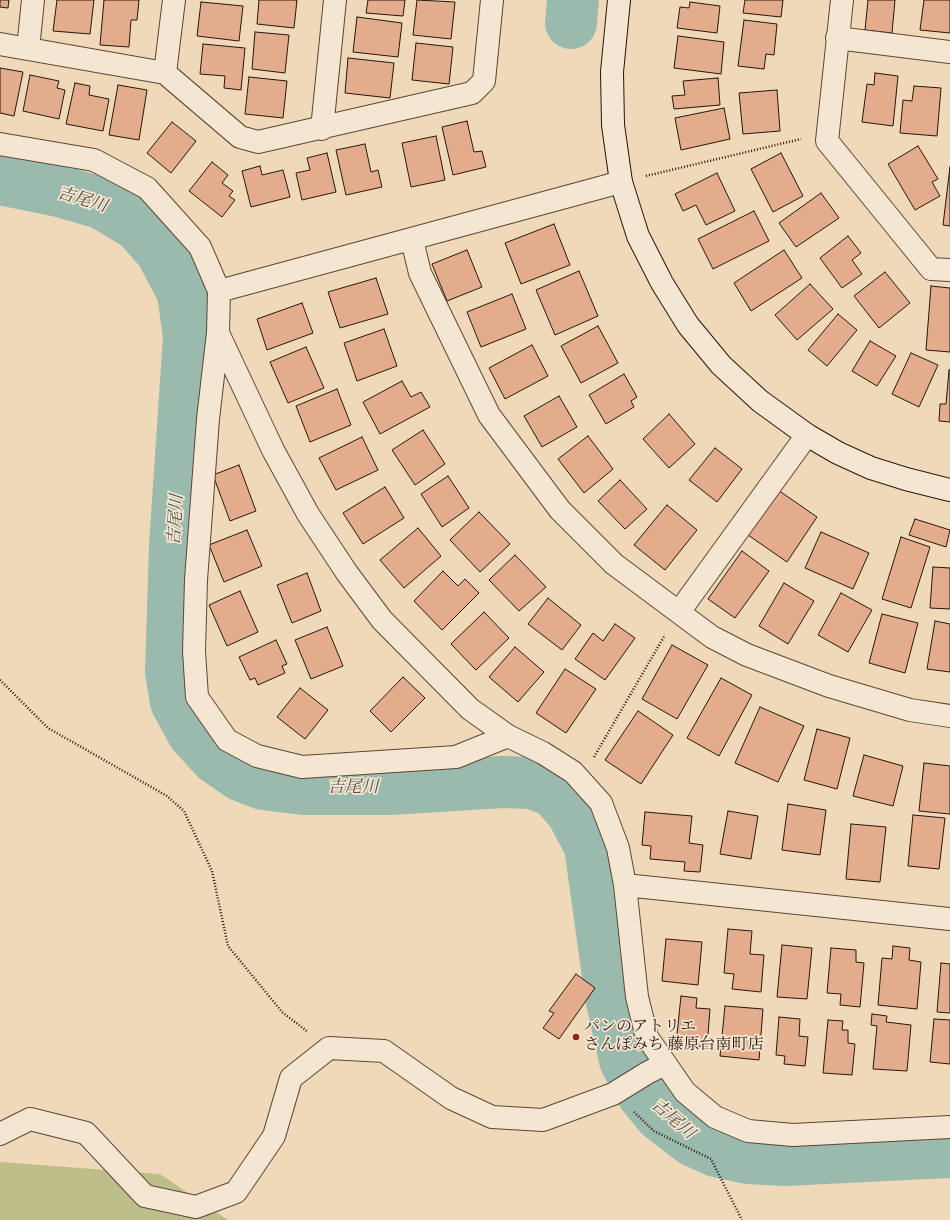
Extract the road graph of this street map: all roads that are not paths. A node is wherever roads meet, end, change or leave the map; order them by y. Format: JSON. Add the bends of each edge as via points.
{"nodes":[{"id":1,"x":33,"y":0,"type":"edge"},
{"id":2,"x":174,"y":0,"type":"edge"},
{"id":3,"x":335,"y":0,"type":"edge"},
{"id":4,"x":492,"y":0,"type":"edge"},
{"id":5,"x":619,"y":0,"type":"edge"},
{"id":6,"x":842,"y":0,"type":"edge"},
{"id":7,"x":837,"y":38,"type":"junction"},
{"id":8,"x":0,"y":44,"type":"edge"},
{"id":9,"x":28,"y":49,"type":"junction"},
{"id":10,"x":950,"y":52,"type":"edge"},
{"id":11,"x":166,"y":73,"type":"junction"},
{"id":12,"x":322,"y":129,"type":"junction"},
{"id":13,"x":0,"y":144,"type":"edge"},
{"id":14,"x":621,"y":182,"type":"junction"},
{"id":15,"x":412,"y":240,"type":"junction"},
{"id":16,"x":950,"y":270,"type":"edge"},
{"id":17,"x":219,"y":291,"type":"junction"},
{"id":18,"x":218,"y":334,"type":"junction"},
{"id":19,"x":807,"y":435,"type":"junction"},
{"id":20,"x":950,"y":490,"type":"edge"},
{"id":21,"x":679,"y":612,"type":"junction"},
{"id":22,"x":950,"y":716,"type":"edge"},
{"id":23,"x":508,"y":736,"type":"junction"},
{"id":24,"x":626,"y":885,"type":"junction"},
{"id":25,"x":950,"y":919,"type":"edge"},
{"id":26,"x":656,"y":1069,"type":"junction"},
{"id":27,"x":950,"y":1127,"type":"edge"},
{"id":28,"x":0,"y":1134,"type":"edge"}],
"edges":[{"from":1,"to":9,"type":"street"},
{"from":2,"to":11,"type":"street"},
{"from":3,"to":12,"type":"street"},
{"from":4,"to":12,"type":"street","via":[[484,81],[472,93]]},
{"from":5,"to":14,"type":"street","via":[[612,72],[613,125]]},
{"from":6,"to":7,"type":"street"},
{"from":7,"to":10,"type":"street"},
{"from":7,"to":16,"type":"street","via":[[827,141],[932,269]]},
{"from":8,"to":9,"type":"street"},
{"from":9,"to":11,"type":"street"},
{"from":11,"to":12,"type":"street","via":[[240,138],[258,142]]},
{"from":13,"to":17,"type":"street","via":[[94,160],[147,188],[200,247]]},
{"from":14,"to":15,"type":"street"},
{"from":14,"to":19,"type":"street","via":[[638,236],[662,283],[688,325],[721,365],[760,401]]},
{"from":15,"to":17,"type":"street"},
{"from":15,"to":21,"type":"street","via":[[420,273],[489,415],[560,510],[614,564]]},
{"from":17,"to":18,"type":"street"},
{"from":18,"to":23,"type":"street","via":[[272,450],[308,514],[347,573],[382,620],[433,672],[470,709]]},
{"from":18,"to":23,"type":"street","via":[[208,419],[196,580],[194,652],[197,697],[227,740],[257,756],[302,767],[456,757]]},
{"from":19,"to":20,"type":"street","via":[[871,468]]},
{"from":19,"to":21,"type":"street"},
{"from":21,"to":22,"type":"street","via":[[712,638],[747,655],[829,686],[910,710]]},
{"from":23,"to":24,"type":"street","via":[[543,753],[573,772],[601,803],[618,848]]},
{"from":24,"to":25,"type":"street"},
{"from":24,"to":26,"type":"street","via":[[637,997]]},
{"from":26,"to":27,"type":"street","via":[[715,1117],[748,1131],[793,1135]]},
{"from":26,"to":28,"type":"street","via":[[618,1090],[543,1120],[492,1117],[451,1098],[384,1051],[329,1048],[291,1078],[274,1136],[236,1192],[196,1207],[144,1196],[86,1133],[30,1119]]}]}
